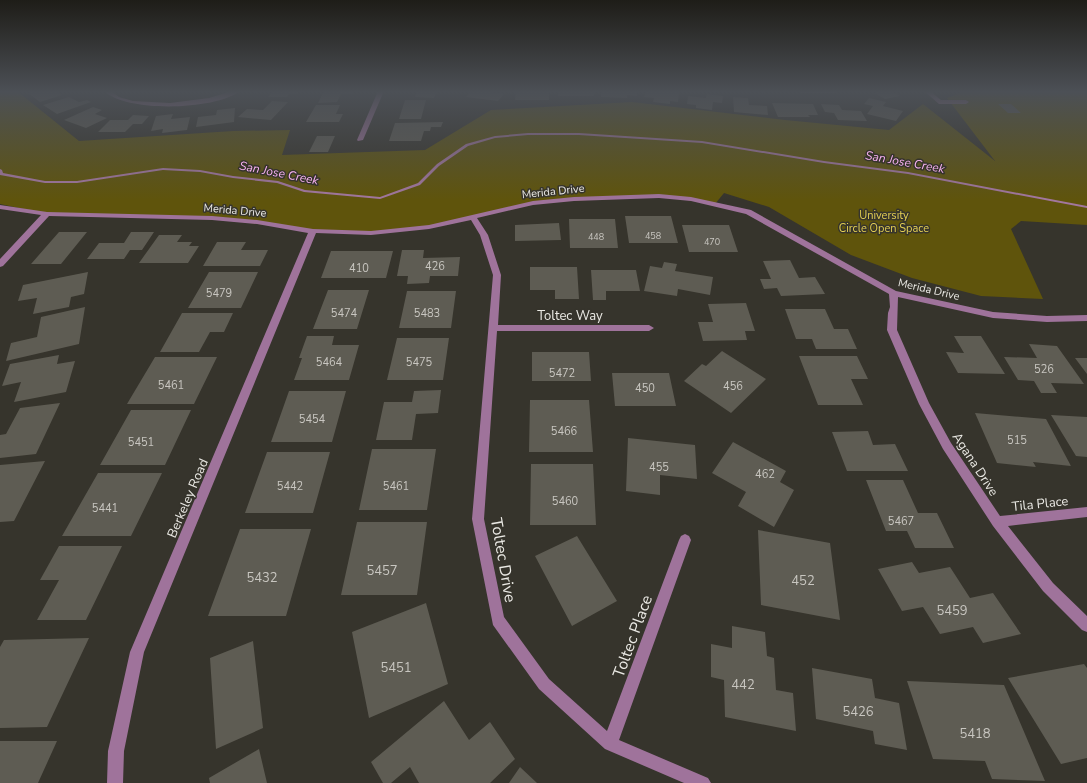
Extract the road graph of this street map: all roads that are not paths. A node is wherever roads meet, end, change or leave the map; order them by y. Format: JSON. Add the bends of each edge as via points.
{"nodes":[{"id":1,"x":365,"y":128,"type":"edge"},
{"id":2,"x":360,"y":140,"type":"dead end"},
{"id":3,"x":0,"y":208,"type":"edge"},
{"id":4,"x":47,"y":214,"type":"junction"},
{"id":5,"x":473,"y":217,"type":"junction"},
{"id":6,"x":313,"y":231,"type":"junction"},
{"id":7,"x":0,"y":264,"type":"edge"},
{"id":8,"x":892,"y":293,"type":"junction"},
{"id":9,"x":1087,"y":318,"type":"edge"},
{"id":10,"x":492,"y":328,"type":"junction"},
{"id":11,"x":649,"y":328,"type":"dead end"},
{"id":12,"x":1087,"y":512,"type":"edge"},
{"id":13,"x":997,"y":522,"type":"junction"},
{"id":14,"x":685,"y":540,"type":"dead end"},
{"id":15,"x":1087,"y":625,"type":"edge"},
{"id":16,"x":610,"y":744,"type":"junction"},
{"id":17,"x":115,"y":783,"type":"edge"},
{"id":18,"x":703,"y":783,"type":"edge"}],
"edges":[{"from":1,"to":2,"type":"street"},
{"from":3,"to":4,"type":"street","name":"Merida Drive"},
{"from":4,"to":6,"type":"street","name":"Merida Drive","via":[[212,218]]},
{"from":4,"to":7,"type":"street"},
{"from":5,"to":6,"type":"street","name":"Merida Drive","via":[[429,227],[371,233]]},
{"from":5,"to":8,"type":"street","name":"Merida Drive","via":[[533,203],[574,199],[659,196],[692,199],[748,212]]},
{"from":5,"to":10,"type":"street","name":"Toltec Drive","via":[[484,235],[497,275]]},
{"from":6,"to":17,"type":"street","name":"Berkeley Road","via":[[137,652],[116,751]]},
{"from":8,"to":9,"type":"street","name":"Merida Drive","via":[[993,315],[1047,319]]},
{"from":8,"to":13,"type":"street","name":"Agana Drive","via":[[892,330],[924,404],[947,446]]},
{"from":10,"to":11,"type":"street","name":"Toltec Way"},
{"from":10,"to":16,"type":"street","name":"Toltec Drive","via":[[478,519],[498,620],[544,684]]},
{"from":12,"to":13,"type":"street","name":"Tila Place"},
{"from":13,"to":15,"type":"street","name":"Agana Drive","via":[[1048,587]]},
{"from":14,"to":16,"type":"street","name":"Toltec Place"},
{"from":16,"to":18,"type":"street","name":"Toltec Drive"}]}
